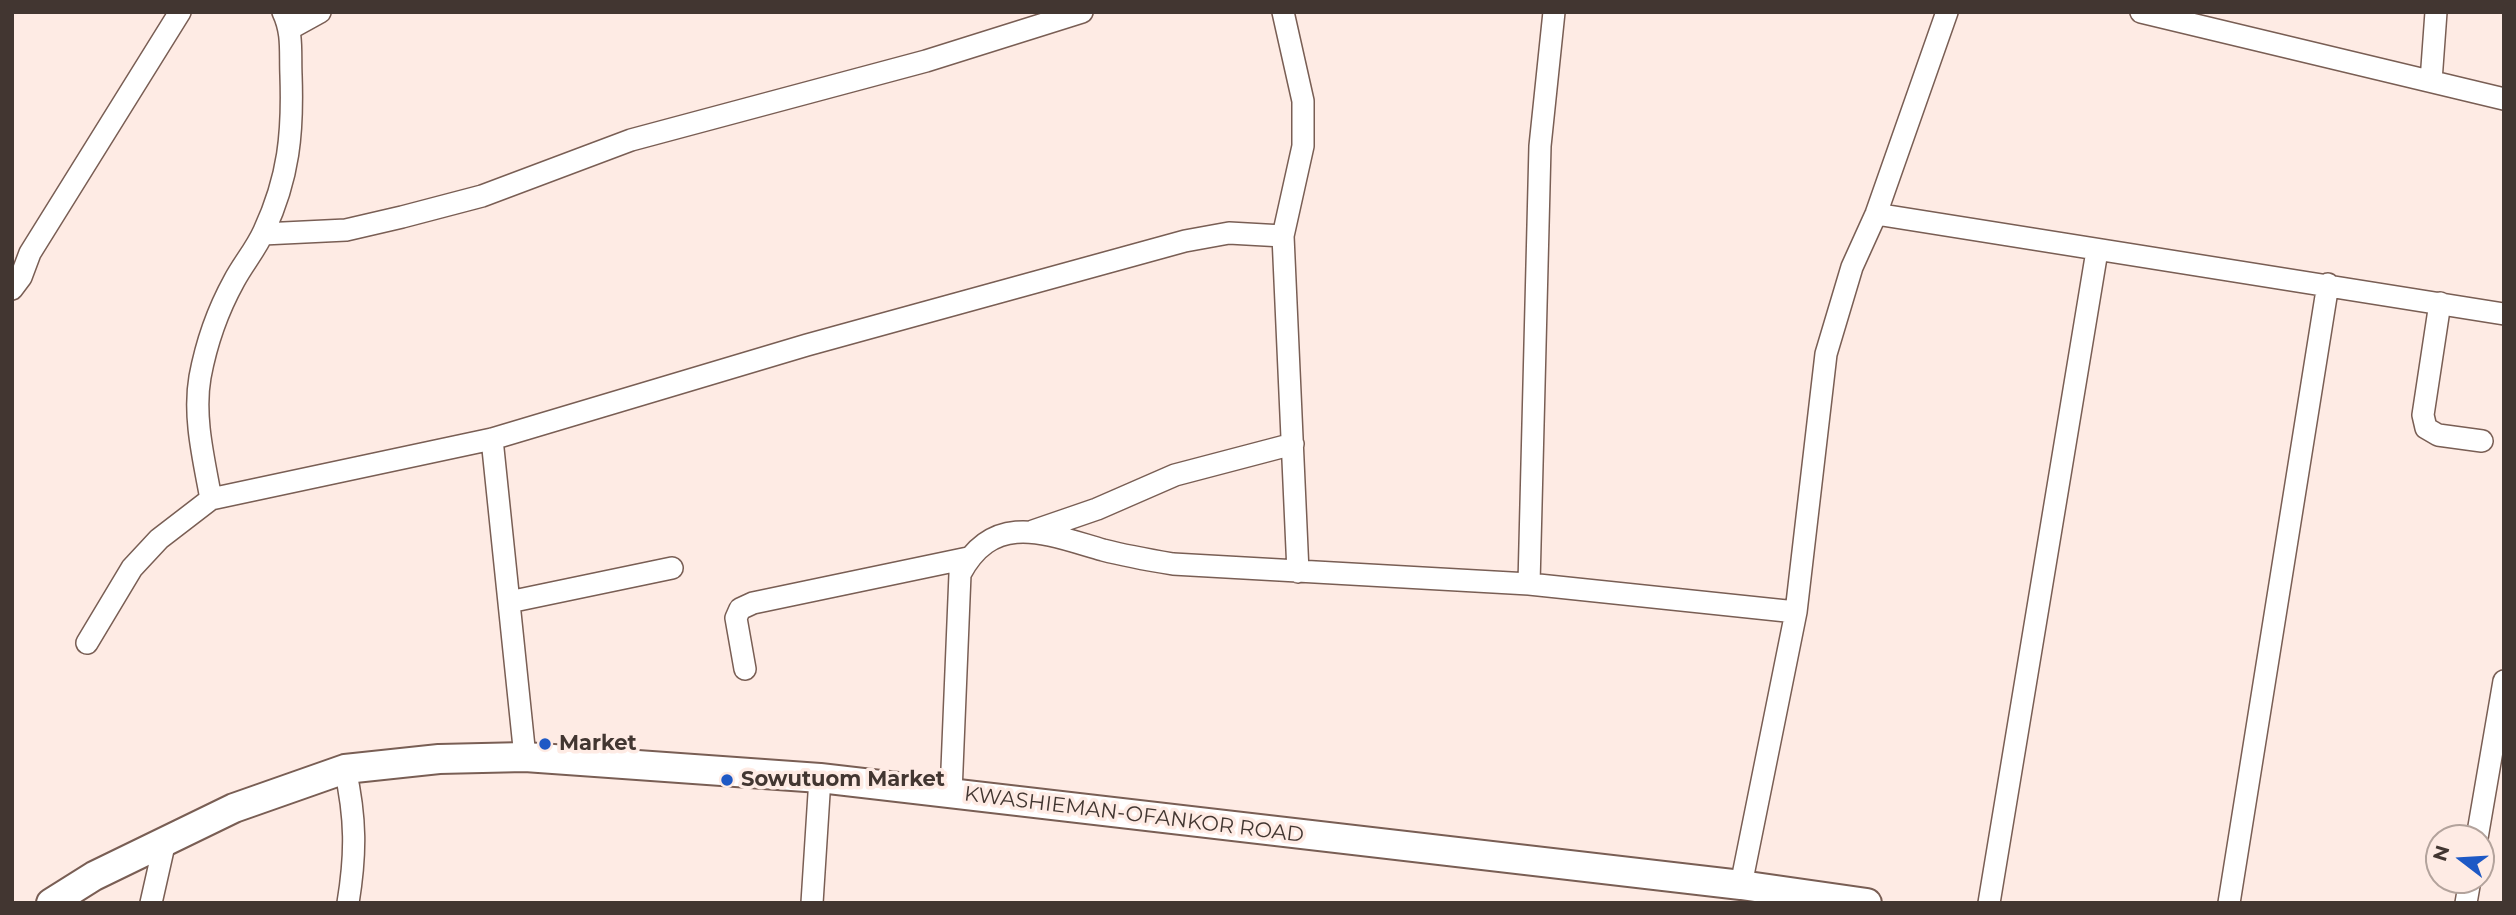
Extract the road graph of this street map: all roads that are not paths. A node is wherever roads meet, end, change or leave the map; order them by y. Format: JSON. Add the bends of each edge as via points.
{"nodes":[{"id":1,"x":180,"y":12,"type":"edge"},
{"id":2,"x":320,"y":12,"type":"edge"},
{"id":3,"x":1082,"y":12,"type":"edge"},
{"id":4,"x":1283,"y":12,"type":"edge"},
{"id":5,"x":1554,"y":12,"type":"edge"},
{"id":6,"x":1948,"y":12,"type":"edge"},
{"id":7,"x":2141,"y":12,"type":"edge"},
{"id":8,"x":2436,"y":12,"type":"edge"},
{"id":9,"x":287,"y":20,"type":"edge"},
{"id":10,"x":1028,"y":20,"type":"edge"},
{"id":11,"x":2431,"y":81,"type":"junction"},
{"id":12,"x":2504,"y":99,"type":"edge"},
{"id":13,"x":1876,"y":214,"type":"junction"},
{"id":14,"x":263,"y":233,"type":"junction"},
{"id":15,"x":1283,"y":236,"type":"junction"},
{"id":16,"x":21,"y":248,"type":"edge"},
{"id":17,"x":2097,"y":251,"type":"junction"},
{"id":18,"x":2328,"y":284,"type":"junction"},
{"id":19,"x":12,"y":289,"type":"edge"},
{"id":20,"x":2440,"y":303,"type":"junction"},
{"id":21,"x":2504,"y":314,"type":"edge"},
{"id":22,"x":492,"y":439,"type":"junction"},
{"id":23,"x":2482,"y":441,"type":"dead end"},
{"id":24,"x":1293,"y":444,"type":"junction"},
{"id":25,"x":211,"y":499,"type":"junction"},
{"id":26,"x":1033,"y":531,"type":"junction"},
{"id":27,"x":968,"y":558,"type":"junction"},
{"id":28,"x":672,"y":568,"type":"dead end"},
{"id":29,"x":1298,"y":572,"type":"junction"},
{"id":30,"x":1529,"y":584,"type":"junction"},
{"id":31,"x":509,"y":602,"type":"junction"},
{"id":32,"x":1796,"y":612,"type":"junction"},
{"id":33,"x":87,"y":643,"type":"dead end"},
{"id":34,"x":745,"y":669,"type":"dead end"},
{"id":35,"x":2504,"y":681,"type":"edge"},
{"id":36,"x":2502,"y":704,"type":"edge"},
{"id":37,"x":525,"y":757,"type":"junction"},
{"id":38,"x":345,"y":769,"type":"junction"},
{"id":39,"x":820,"y":778,"type":"junction"},
{"id":40,"x":951,"y":793,"type":"junction"},
{"id":41,"x":2480,"y":824,"type":"edge"},
{"id":42,"x":164,"y":841,"type":"junction"},
{"id":43,"x":1741,"y":885,"type":"junction"},
{"id":44,"x":1825,"y":900,"type":"edge"},
{"id":45,"x":51,"y":903,"type":"edge"},
{"id":46,"x":151,"y":903,"type":"edge"},
{"id":47,"x":348,"y":903,"type":"edge"},
{"id":48,"x":812,"y":903,"type":"edge"},
{"id":49,"x":1867,"y":903,"type":"edge"},
{"id":50,"x":1989,"y":903,"type":"edge"},
{"id":51,"x":2229,"y":903,"type":"edge"}],
"edges":[{"from":1,"to":16,"type":"street"},
{"from":2,"to":9,"type":"street"},
{"from":3,"to":10,"type":"street"},
{"from":4,"to":15,"type":"street","via":[[1303,101],[1303,146]]},
{"from":5,"to":30,"type":"street","via":[[1540,146]]},
{"from":6,"to":13,"type":"street"},
{"from":7,"to":11,"type":"street"},
{"from":8,"to":11,"type":"street"},
{"from":9,"to":14,"type":"street","via":[[293,121],[281,189]]},
{"from":10,"to":14,"type":"street","via":[[926,61],[631,140],[482,196],[346,230]]},
{"from":11,"to":12,"type":"street"},
{"from":13,"to":17,"type":"street"},
{"from":13,"to":32,"type":"street","via":[[1843,292],[1826,354]]},
{"from":14,"to":25,"type":"street","via":[[224,303],[200,379],[199,426]]},
{"from":15,"to":22,"type":"street","via":[[1229,233],[1185,241],[807,345]]},
{"from":15,"to":24,"type":"street"},
{"from":16,"to":19,"type":"street"},
{"from":17,"to":18,"type":"street"},
{"from":17,"to":50,"type":"street"},
{"from":18,"to":20,"type":"street"},
{"from":18,"to":51,"type":"street"},
{"from":20,"to":21,"type":"street"},
{"from":20,"to":23,"type":"street","via":[[2423,415],[2426,428],[2438,435]]},
{"from":22,"to":25,"type":"street"},
{"from":22,"to":31,"type":"street"},
{"from":24,"to":26,"type":"street","via":[[1175,475]]},
{"from":24,"to":29,"type":"street"},
{"from":25,"to":33,"type":"street","via":[[159,539],[132,568]]},
{"from":26,"to":27,"type":"street","via":[[994,538],[980,544]]},
{"from":26,"to":29,"type":"street","via":[[1173,564]]},
{"from":27,"to":34,"type":"street","via":[[740,609],[736,618]]},
{"from":27,"to":40,"type":"street","via":[[957,592]]},
{"from":28,"to":31,"type":"street"},
{"from":29,"to":30,"type":"street"},
{"from":30,"to":32,"type":"street"},
{"from":31,"to":37,"type":"street"},
{"from":32,"to":43,"type":"street"},
{"from":35,"to":36,"type":"street"},
{"from":36,"to":41,"type":"street"},
{"from":37,"to":38,"type":"main road","name":"KWASHIEMAN-OFANKOR ROAD","via":[[426,760]]},
{"from":37,"to":39,"type":"main road","name":"KWASHIEMAN-OFANKOR ROAD"},
{"from":38,"to":42,"type":"main road","name":"KWASHIEMAN-OFANKOR ROAD","via":[[234,808]]},
{"from":38,"to":47,"type":"street","via":[[355,813],[355,860]]},
{"from":39,"to":40,"type":"main road","name":"KWASHIEMAN-OFANKOR ROAD"},
{"from":39,"to":48,"type":"street"},
{"from":40,"to":43,"type":"main road","name":"KWASHIEMAN-OFANKOR ROAD"},
{"from":42,"to":45,"type":"main road","name":"KWASHIEMAN-OFANKOR ROAD"},
{"from":42,"to":46,"type":"street"},
{"from":43,"to":44,"type":"main road","name":"KWASHIEMAN-OFANKOR ROAD"},
{"from":44,"to":49,"type":"main road","name":"KWASHIEMAN-OFANKOR ROAD"}]}
